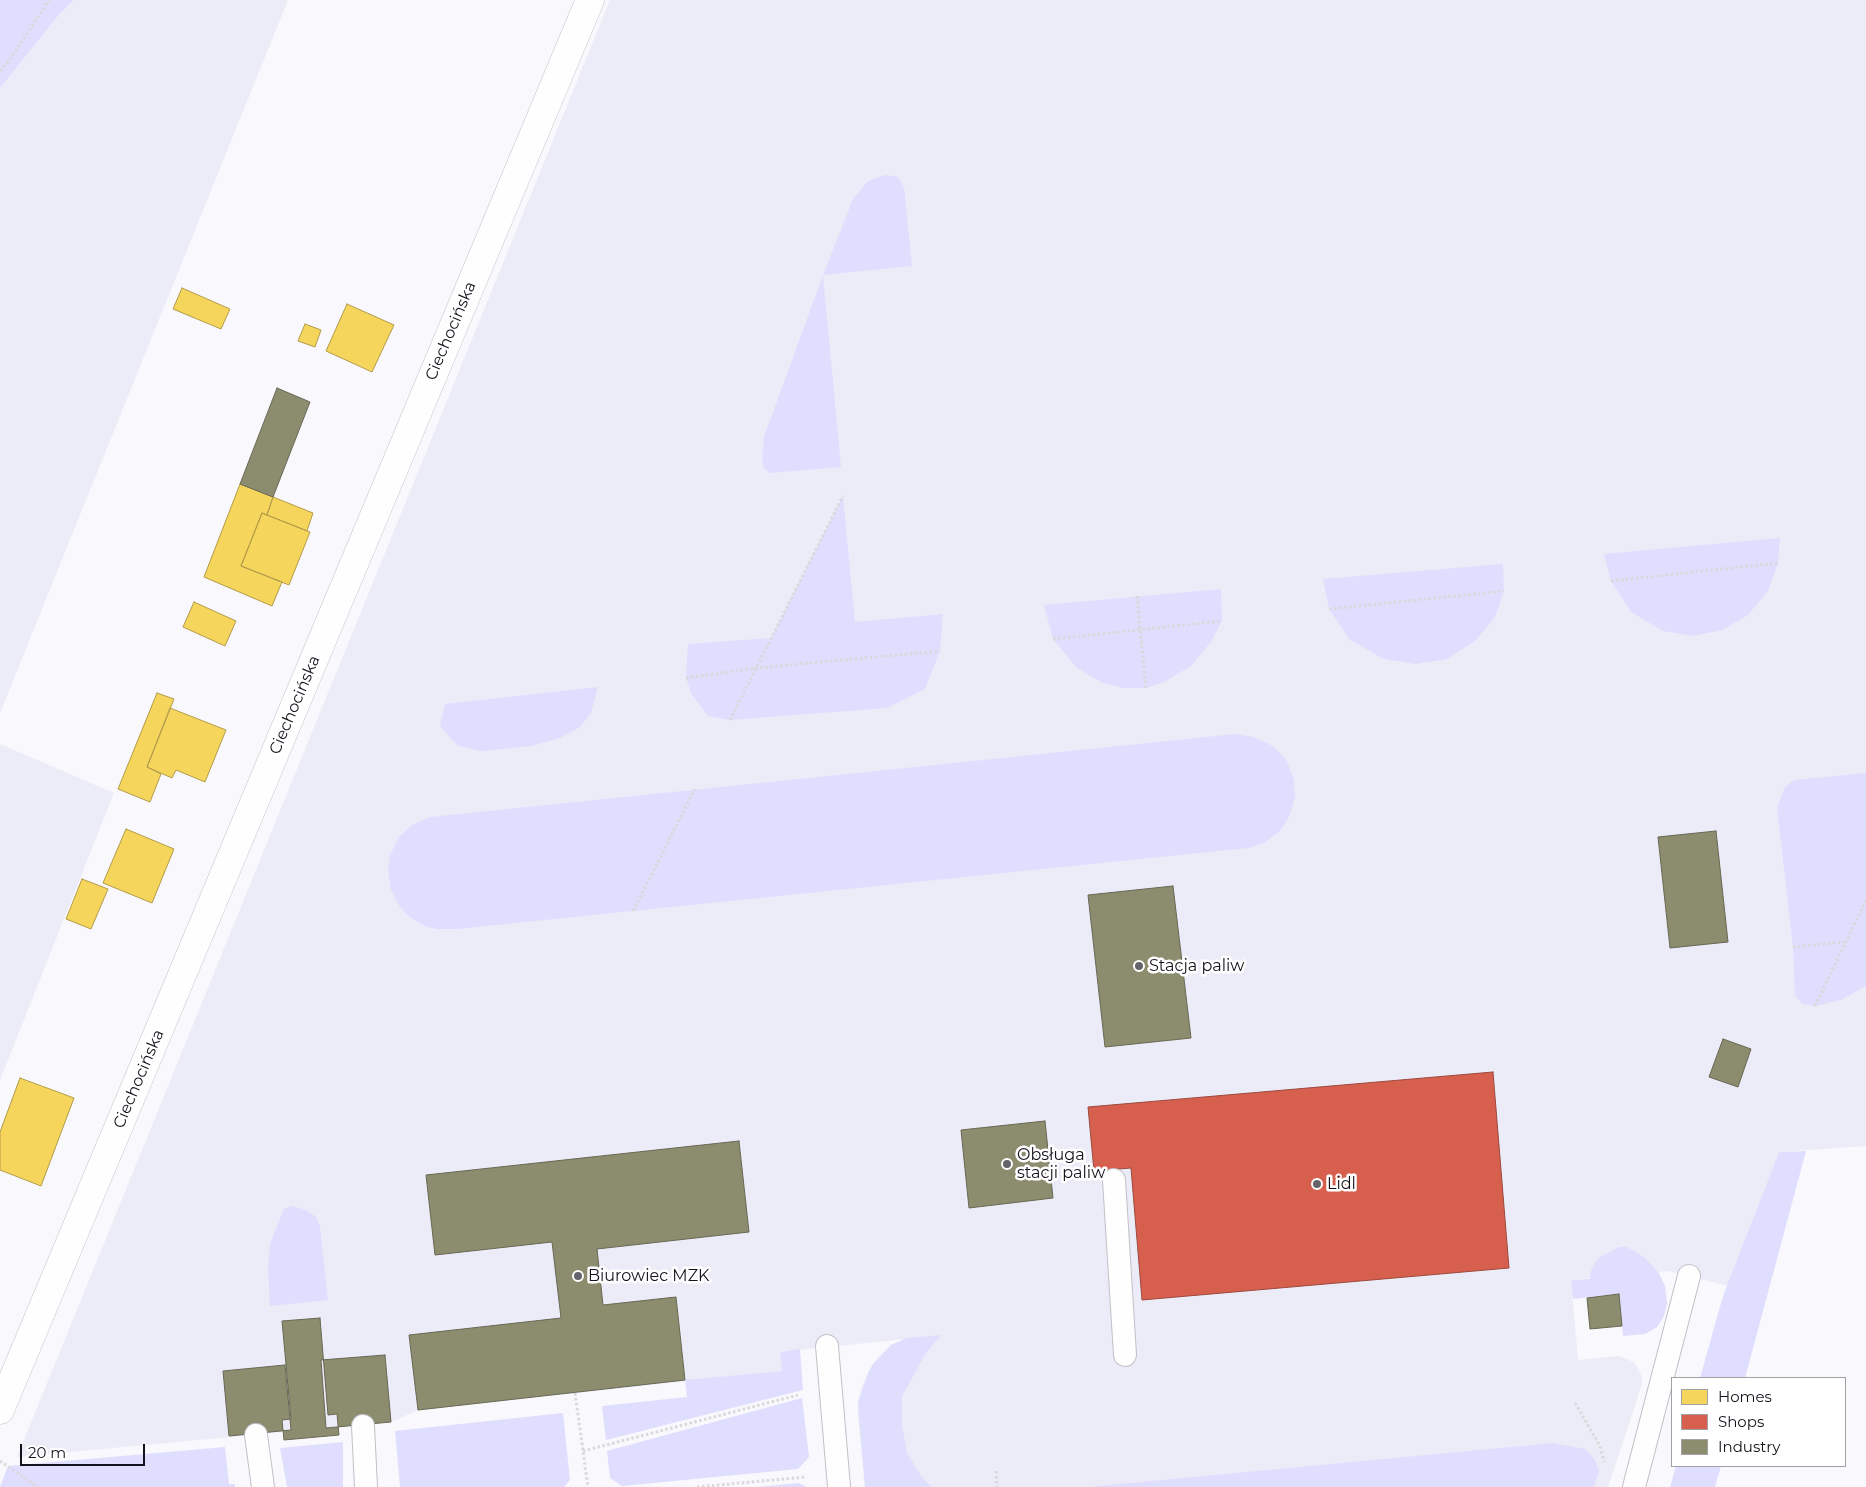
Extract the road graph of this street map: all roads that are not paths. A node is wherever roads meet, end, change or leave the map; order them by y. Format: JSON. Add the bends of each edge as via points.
{"nodes":[{"id":1,"x":590,"y":0,"type":"edge"},
{"id":2,"x":1114,"y":1180,"type":"dead end"},
{"id":3,"x":1689,"y":1276,"type":"dead end"},
{"id":4,"x":827,"y":1346,"type":"dead end"},
{"id":5,"x":1124,"y":1355,"type":"dead end"},
{"id":6,"x":0,"y":1410,"type":"edge"},
{"id":7,"x":363,"y":1426,"type":"dead end"},
{"id":8,"x":256,"y":1435,"type":"dead end"},
{"id":9,"x":263,"y":1487,"type":"edge"},
{"id":10,"x":366,"y":1487,"type":"edge"},
{"id":11,"x":839,"y":1487,"type":"edge"},
{"id":12,"x":1634,"y":1487,"type":"edge"}],
"edges":[{"from":1,"to":6,"type":"street","name":"Ciechocińska"},
{"from":2,"to":5,"type":"lane"},
{"from":3,"to":12,"type":"lane"},
{"from":4,"to":11,"type":"lane"},
{"from":7,"to":10,"type":"lane"},
{"from":8,"to":9,"type":"lane"}]}
